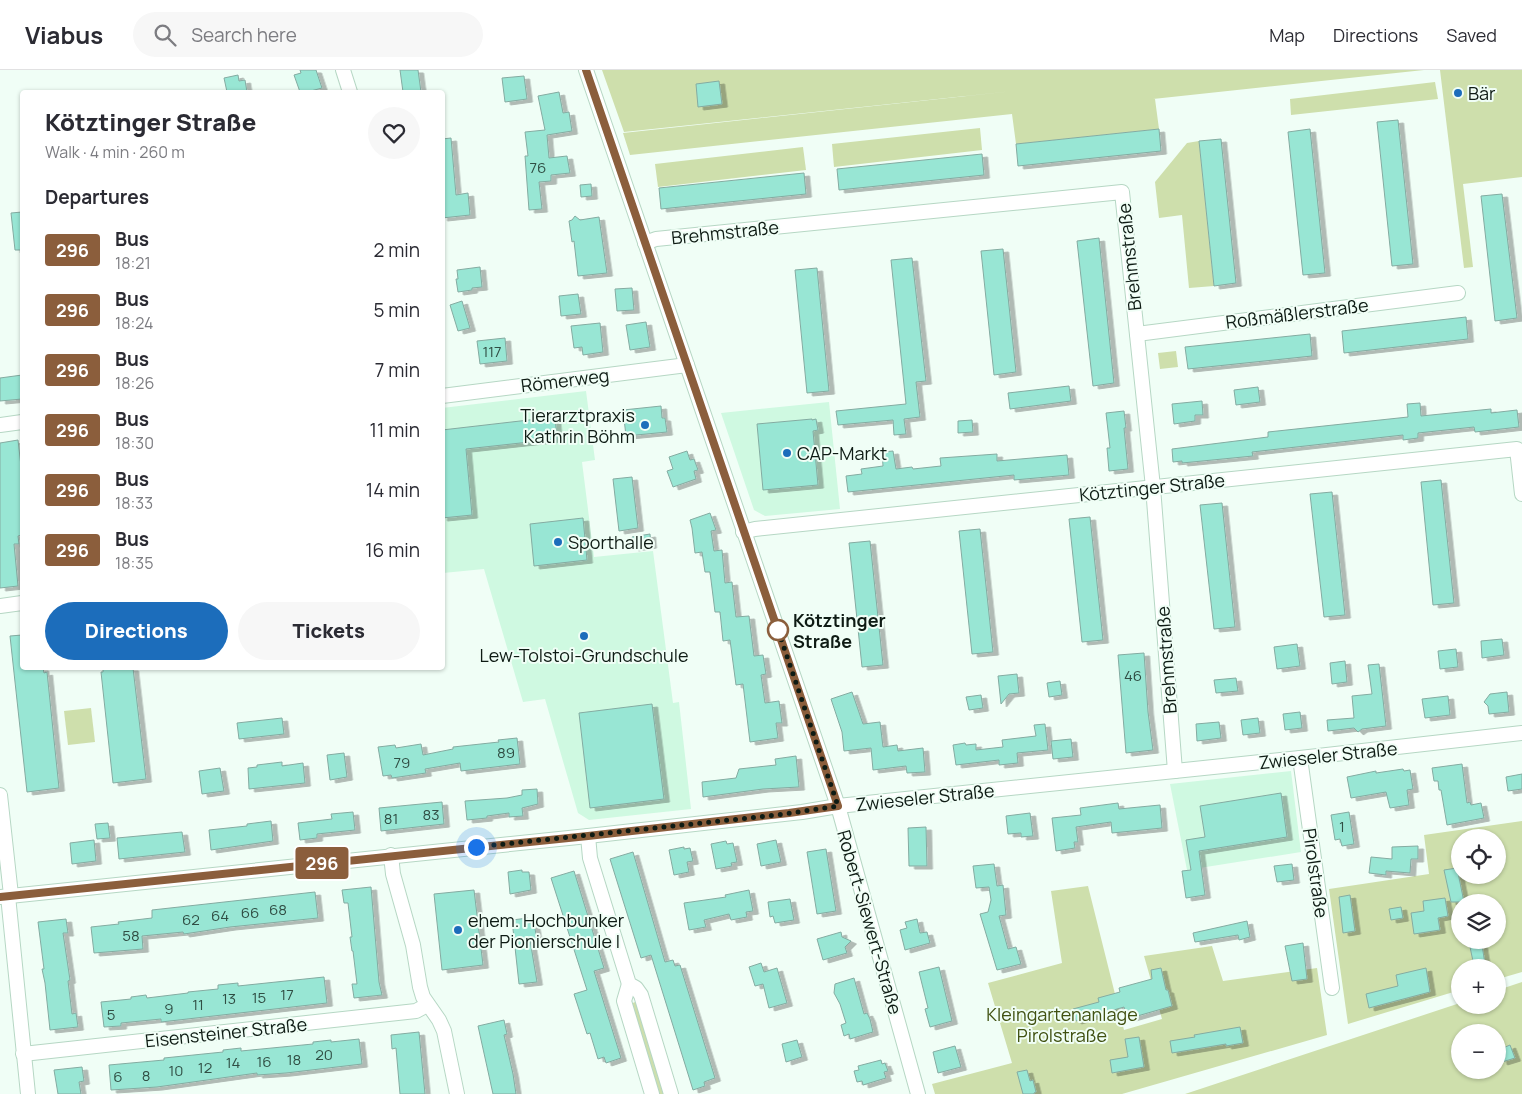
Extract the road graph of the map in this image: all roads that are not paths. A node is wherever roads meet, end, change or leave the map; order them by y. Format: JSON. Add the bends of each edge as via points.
{"nodes":[{"id":1,"x":343,"y":70,"type":"edge"},
{"id":2,"x":586,"y":70,"type":"edge"},
{"id":3,"x":349,"y":90,"type":"edge"},
{"id":4,"x":645,"y":243,"type":"junction"},
{"id":5,"x":1458,"y":293,"type":"dead end"},
{"id":6,"x":1137,"y":334,"type":"junction"},
{"id":7,"x":687,"y":364,"type":"junction"},
{"id":8,"x":445,"y":396,"type":"edge"},
{"id":9,"x":20,"y":422,"type":"edge"},
{"id":10,"x":0,"y":424,"type":"edge"},
{"id":11,"x":1153,"y":487,"type":"junction"},
{"id":12,"x":1522,"y":494,"type":"edge"},
{"id":13,"x":743,"y":532,"type":"junction"},
{"id":14,"x":20,"y":603,"type":"edge"},
{"id":15,"x":0,"y":606,"type":"edge"},
{"id":16,"x":1522,"y":734,"type":"edge"},
{"id":17,"x":1300,"y":758,"type":"junction"},
{"id":18,"x":1175,"y":771,"type":"junction"},
{"id":19,"x":0,"y":795,"type":"edge"},
{"id":20,"x":838,"y":806,"type":"junction"},
{"id":21,"x":588,"y":836,"type":"junction"},
{"id":22,"x":391,"y":855,"type":"junction"},
{"id":23,"x":6,"y":896,"type":"edge"},
{"id":24,"x":629,"y":984,"type":"junction"},
{"id":25,"x":1332,"y":988,"type":"dead end"},
{"id":26,"x":427,"y":1005,"type":"junction"},
{"id":27,"x":23,"y":1054,"type":"junction"},
{"id":28,"x":28,"y":1094,"type":"edge"},
{"id":29,"x":457,"y":1094,"type":"edge"},
{"id":30,"x":652,"y":1094,"type":"edge"},
{"id":31,"x":671,"y":1094,"type":"edge"},
{"id":32,"x":918,"y":1094,"type":"edge"}],
"edges":[{"from":1,"to":3,"type":"street"},
{"from":2,"to":4,"type":"street","name":"Robert-Siewert-Straße"},
{"from":4,"to":6,"type":"street","name":"Brehmstraße","via":[[656,239],[1122,192]]},
{"from":4,"to":7,"type":"street","name":"Robert-Siewert-Straße"},
{"from":5,"to":6,"type":"street","name":"Roßmäßlerstraße"},
{"from":6,"to":11,"type":"street","name":"Brehmstraße"},
{"from":7,"to":8,"type":"street","name":"Römerweg"},
{"from":7,"to":13,"type":"street","name":"Robert-Siewert-Straße"},
{"from":9,"to":10,"type":"street"},
{"from":11,"to":12,"type":"street","name":"Kötztinger Straße","via":[[1517,449]]},
{"from":11,"to":13,"type":"street","name":"Kötztinger Straße"},
{"from":11,"to":18,"type":"street","name":"Brehmstraße"},
{"from":13,"to":20,"type":"street","name":"Robert-Siewert-Straße"},
{"from":14,"to":15,"type":"street"},
{"from":16,"to":17,"type":"street","name":"Zwieseler Straße"},
{"from":17,"to":18,"type":"street","name":"Zwieseler Straße"},
{"from":17,"to":25,"type":"street","name":"Pirolstraße"},
{"from":18,"to":20,"type":"street","name":"Zwieseler Straße"},
{"from":19,"to":23,"type":"street"},
{"from":20,"to":21,"type":"street","name":"Zwieseler Straße"},
{"from":20,"to":32,"type":"street","name":"Robert-Siewert-Straße"},
{"from":21,"to":22,"type":"street","name":"Zwieseler Straße"},
{"from":21,"to":24,"type":"street","via":[[590,858]]},
{"from":22,"to":23,"type":"street","name":"Zwieseler Straße"},
{"from":22,"to":26,"type":"street","via":[[420,987]]},
{"from":23,"to":27,"type":"street"},
{"from":24,"to":30,"type":"street","via":[[624,1001]]},
{"from":24,"to":31,"type":"street","via":[[641,995]]},
{"from":26,"to":27,"type":"street","name":"Eisensteiner Straße","via":[[416,1011]]},
{"from":26,"to":29,"type":"street","via":[[440,1020],[444,1031]]},
{"from":27,"to":28,"type":"street"}]}
